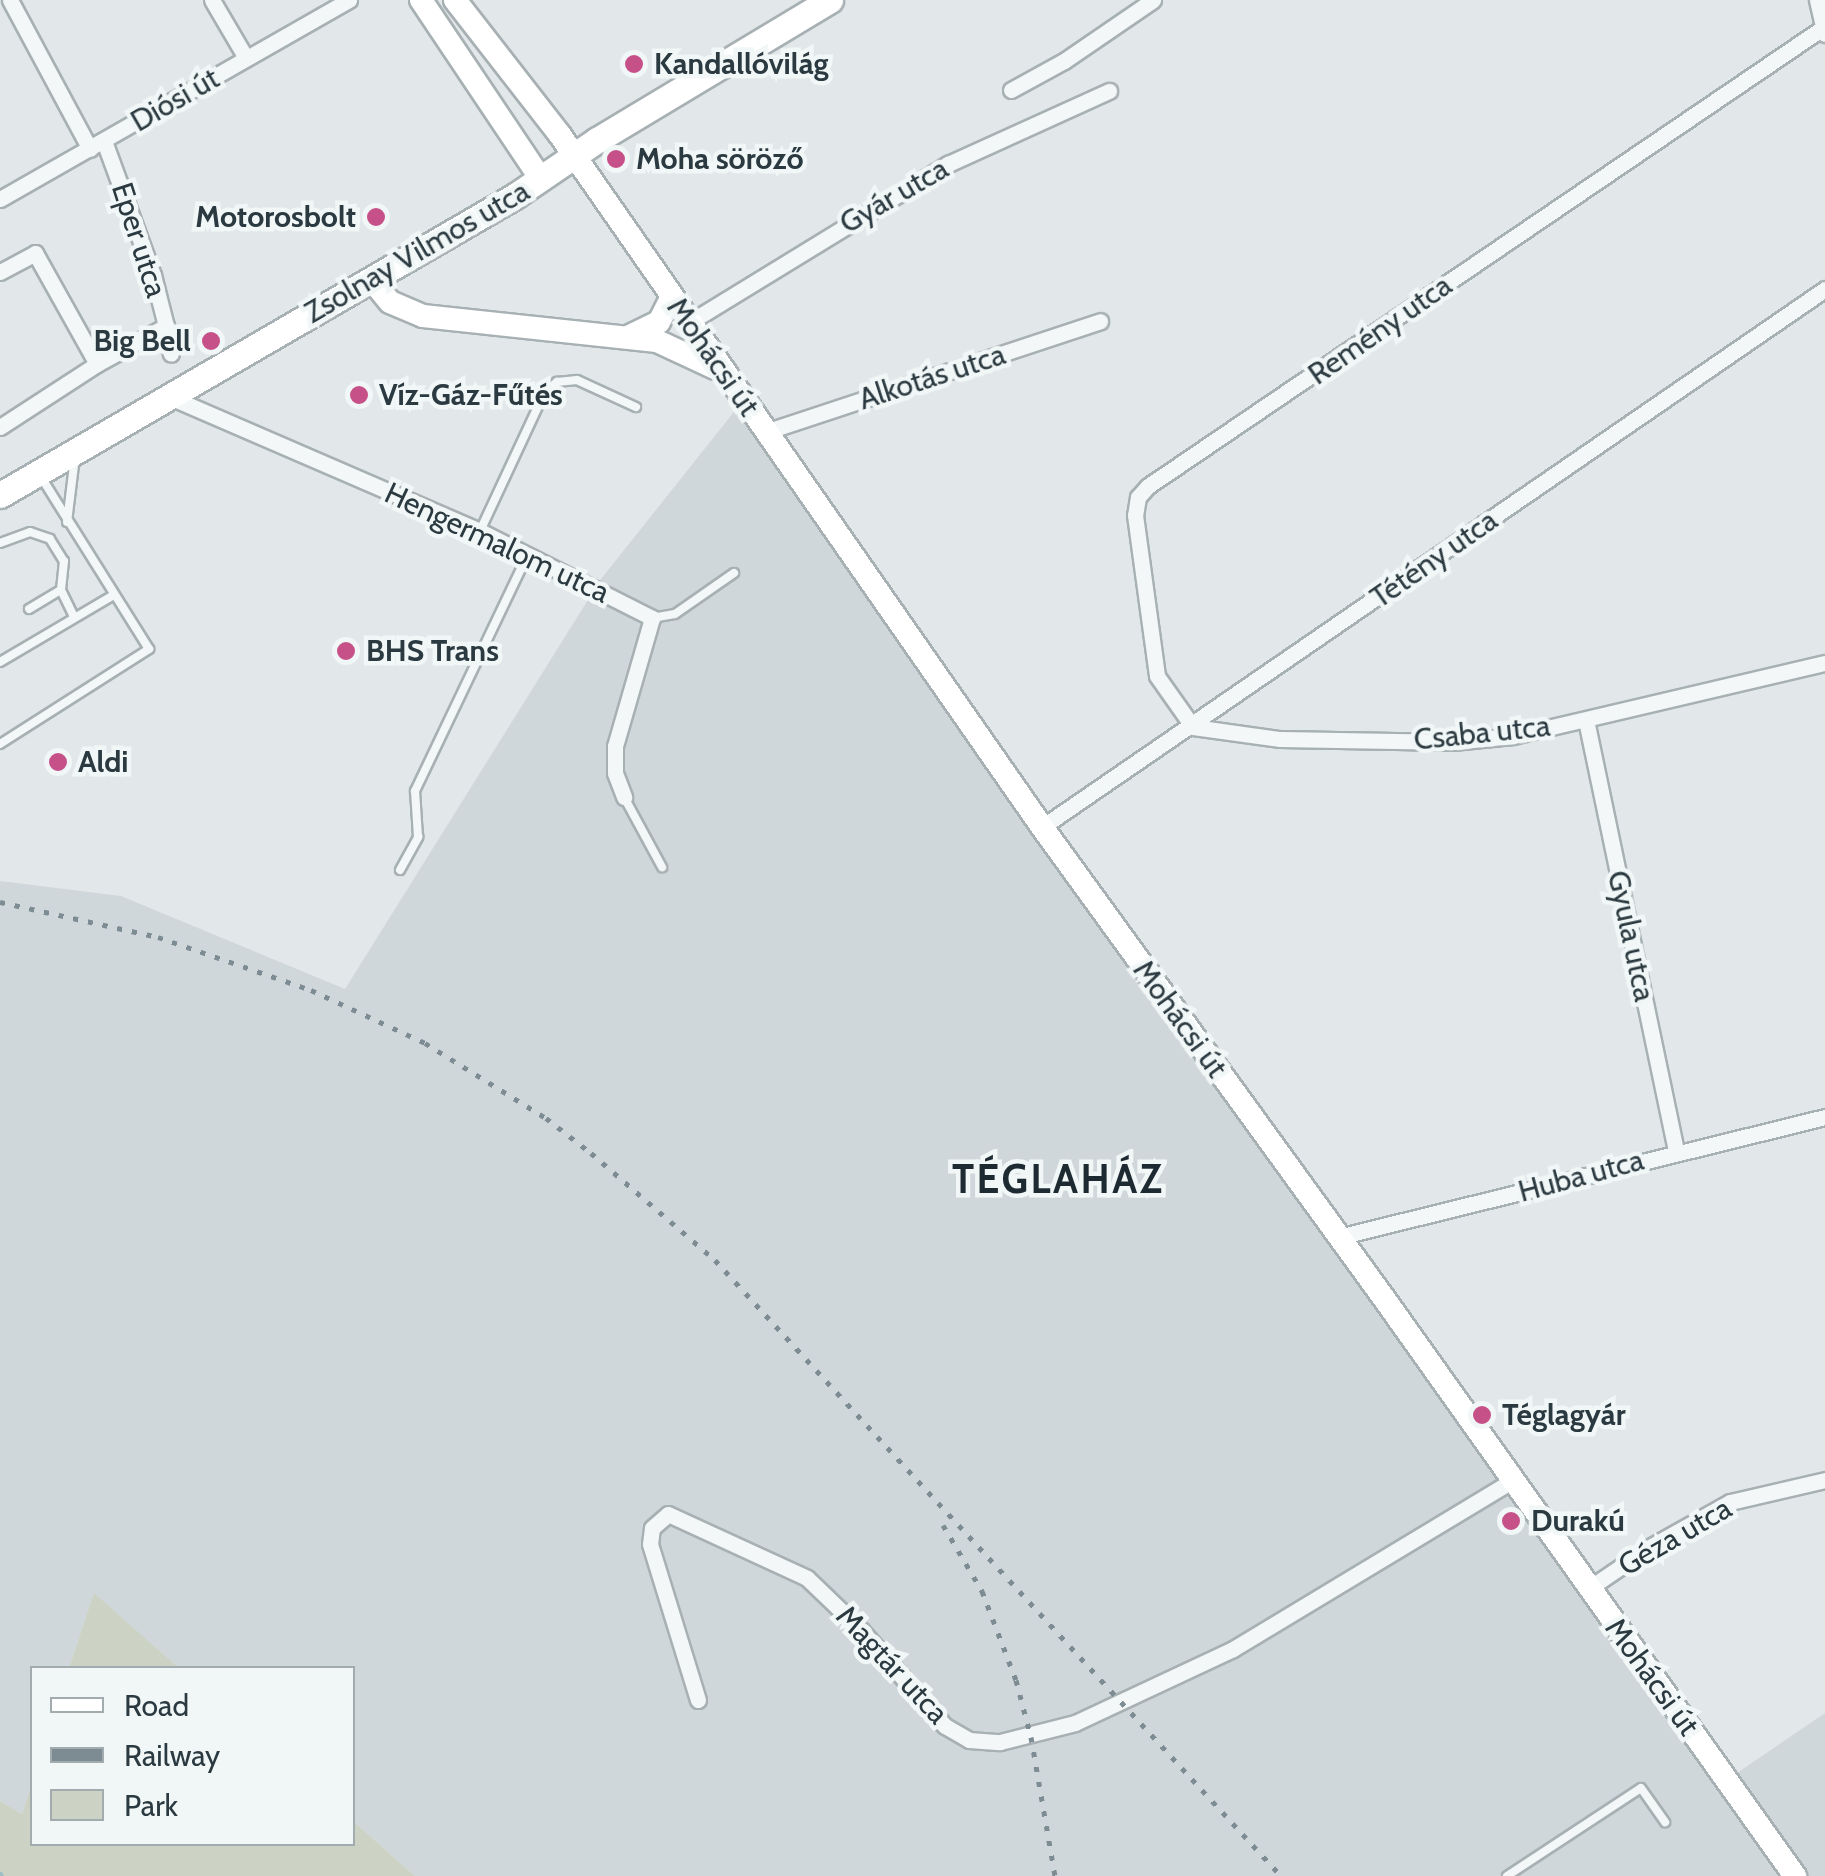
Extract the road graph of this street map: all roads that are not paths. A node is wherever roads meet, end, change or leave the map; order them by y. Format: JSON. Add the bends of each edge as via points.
{"nodes":[{"id":1,"x":10,"y":0,"type":"edge"},
{"id":2,"x":212,"y":0,"type":"edge"},
{"id":3,"x":350,"y":0,"type":"edge"},
{"id":4,"x":421,"y":0,"type":"edge"},
{"id":5,"x":455,"y":0,"type":"edge"},
{"id":6,"x":830,"y":0,"type":"edge"},
{"id":7,"x":1153,"y":0,"type":"edge"},
{"id":8,"x":1817,"y":0,"type":"edge"},
{"id":9,"x":1825,"y":30,"type":"edge"},
{"id":10,"x":246,"y":58,"type":"junction"},
{"id":11,"x":1011,"y":90,"type":"dead end"},
{"id":12,"x":1109,"y":91,"type":"dead end"},
{"id":13,"x":97,"y":145,"type":"junction"},
{"id":14,"x":574,"y":156,"type":"junction"},
{"id":15,"x":541,"y":179,"type":"junction"},
{"id":16,"x":0,"y":199,"type":"edge"},
{"id":17,"x":0,"y":272,"type":"edge"},
{"id":18,"x":372,"y":280,"type":"junction"},
{"id":19,"x":1825,"y":289,"type":"edge"},
{"id":20,"x":672,"y":298,"type":"junction"},
{"id":21,"x":1100,"y":321,"type":"dead end"},
{"id":22,"x":690,"y":322,"type":"junction"},
{"id":23,"x":166,"y":326,"type":"junction"},
{"id":24,"x":628,"y":337,"type":"junction"},
{"id":25,"x":171,"y":354,"type":"dead end"},
{"id":26,"x":97,"y":364,"type":"junction"},
{"id":27,"x":722,"y":372,"type":"junction"},
{"id":28,"x":170,"y":397,"type":"junction"},
{"id":29,"x":636,"y":408,"type":"dead end"},
{"id":30,"x":0,"y":427,"type":"edge"},
{"id":31,"x":765,"y":432,"type":"junction"},
{"id":32,"x":76,"y":451,"type":"junction"},
{"id":33,"x":38,"y":473,"type":"junction"},
{"id":34,"x":0,"y":495,"type":"edge"},
{"id":35,"x":68,"y":522,"type":"junction"},
{"id":36,"x":480,"y":531,"type":"junction"},
{"id":37,"x":0,"y":543,"type":"edge"},
{"id":38,"x":528,"y":554,"type":"junction"},
{"id":39,"x":734,"y":573,"type":"dead end"},
{"id":40,"x":61,"y":590,"type":"junction"},
{"id":41,"x":112,"y":596,"type":"junction"},
{"id":42,"x":29,"y":609,"type":"dead end"},
{"id":43,"x":74,"y":617,"type":"junction"},
{"id":44,"x":652,"y":618,"type":"junction"},
{"id":45,"x":0,"y":662,"type":"edge"},
{"id":46,"x":1825,"y":663,"type":"edge"},
{"id":47,"x":1586,"y":720,"type":"junction"},
{"id":48,"x":1193,"y":726,"type":"junction"},
{"id":49,"x":0,"y":744,"type":"edge"},
{"id":50,"x":624,"y":797,"type":"joint"},
{"id":51,"x":1042,"y":827,"type":"junction"},
{"id":52,"x":662,"y":868,"type":"dead end"},
{"id":53,"x":400,"y":870,"type":"dead end"},
{"id":54,"x":1825,"y":1118,"type":"edge"},
{"id":55,"x":1676,"y":1152,"type":"junction"},
{"id":56,"x":1338,"y":1237,"type":"junction"},
{"id":57,"x":1512,"y":1480,"type":"junction"},
{"id":58,"x":1825,"y":1480,"type":"edge"},
{"id":59,"x":1588,"y":1589,"type":"junction"},
{"id":60,"x":698,"y":1700,"type":"dead end"},
{"id":61,"x":1664,"y":1822,"type":"dead end"},
{"id":62,"x":1507,"y":1876,"type":"edge"},
{"id":63,"x":1795,"y":1876,"type":"edge"}],
"edges":[{"from":1,"to":13,"type":"street","name":"Eper utca"},
{"from":2,"to":10,"type":"street"},
{"from":3,"to":10,"type":"street","name":"Diósi út"},
{"from":4,"to":15,"type":"main road"},
{"from":5,"to":14,"type":"main road","name":"Mohácsi út"},
{"from":6,"to":14,"type":"main road","name":"Zsolnay Vilmos utca"},
{"from":7,"to":11,"type":"street"},
{"from":8,"to":9,"type":"street"},
{"from":9,"to":48,"type":"street","name":"Remény utca","via":[[1717,96],[1138,497],[1157,676]]},
{"from":10,"to":13,"type":"street","name":"Diósi út"},
{"from":12,"to":22,"type":"street","name":"Gyár utca","via":[[948,164]]},
{"from":13,"to":16,"type":"street","name":"Diósi út"},
{"from":13,"to":23,"type":"street","name":"Eper utca","via":[[153,275]]},
{"from":14,"to":15,"type":"main road","name":"Zsolnay Vilmos utca"},
{"from":14,"to":20,"type":"main road","name":"Mohácsi út"},
{"from":15,"to":18,"type":"main road","name":"Zsolnay Vilmos utca"},
{"from":17,"to":26,"type":"street","via":[[35,252]]},
{"from":18,"to":24,"type":"main road","via":[[390,302],[423,316]]},
{"from":18,"to":28,"type":"main road","name":"Zsolnay Vilmos utca"},
{"from":19,"to":48,"type":"street","name":"Tétény utca"},
{"from":20,"to":22,"type":"main road","name":"Mohácsi út"},
{"from":20,"to":24,"type":"main road","via":[[660,322]]},
{"from":21,"to":31,"type":"street","name":"Alkotás utca"},
{"from":22,"to":27,"type":"main road","name":"Mohácsi út"},
{"from":23,"to":25,"type":"street"},
{"from":23,"to":26,"type":"street","name":"Eper utca"},
{"from":24,"to":27,"type":"main road","via":[[676,348]]},
{"from":26,"to":30,"type":"street","name":"Eper utca"},
{"from":27,"to":31,"type":"main road","name":"Mohácsi út"},
{"from":28,"to":32,"type":"main road","name":"Zsolnay Vilmos utca"},
{"from":28,"to":36,"type":"street","name":"Hengermalom utca"},
{"from":29,"to":36,"type":"lane","via":[[577,380],[557,382],[544,394]]},
{"from":31,"to":51,"type":"main road","name":"Mohácsi út"},
{"from":32,"to":33,"type":"main road","name":"Zsolnay Vilmos utca"},
{"from":32,"to":35,"type":"lane"},
{"from":33,"to":34,"type":"main road","name":"Zsolnay Vilmos utca"},
{"from":33,"to":35,"type":"lane"},
{"from":35,"to":41,"type":"lane"},
{"from":36,"to":38,"type":"street","name":"Hengermalom utca"},
{"from":37,"to":40,"type":"lane","via":[[30,532],[50,540],[64,560]]},
{"from":38,"to":44,"type":"street","name":"Hengermalom utca"},
{"from":38,"to":53,"type":"lane","via":[[415,791],[418,837]]},
{"from":39,"to":44,"type":"lane","via":[[676,614]]},
{"from":40,"to":42,"type":"lane"},
{"from":40,"to":43,"type":"lane"},
{"from":41,"to":43,"type":"lane"},
{"from":41,"to":49,"type":"lane","via":[[149,649]]},
{"from":43,"to":45,"type":"lane"},
{"from":44,"to":50,"type":"street","via":[[616,746],[615,773]]},
{"from":46,"to":47,"type":"street","name":"Csaba utca"},
{"from":47,"to":48,"type":"street","name":"Csaba utca","via":[[1454,742],[1280,739]]},
{"from":47,"to":55,"type":"street","name":"Gyula utca"},
{"from":48,"to":51,"type":"street","name":"Tétény utca"},
{"from":50,"to":52,"type":"lane"},
{"from":51,"to":56,"type":"main road","name":"Mohácsi út"},
{"from":54,"to":55,"type":"street","name":"Huba utca"},
{"from":55,"to":56,"type":"street","name":"Huba utca"},
{"from":56,"to":57,"type":"main road","name":"Mohácsi út"},
{"from":57,"to":59,"type":"main road","name":"Mohácsi út"},
{"from":57,"to":60,"type":"street","name":"Magtár utca","via":[[1233,1649],[1075,1723],[1000,1742],[970,1740],[946,1726],[807,1578],[668,1514],[652,1528],[650,1544]]},
{"from":58,"to":59,"type":"street","name":"Géza utca","via":[[1730,1502]]},
{"from":59,"to":63,"type":"main road","name":"Mohácsi út"},
{"from":61,"to":62,"type":"lane","via":[[1641,1788]]}]}
